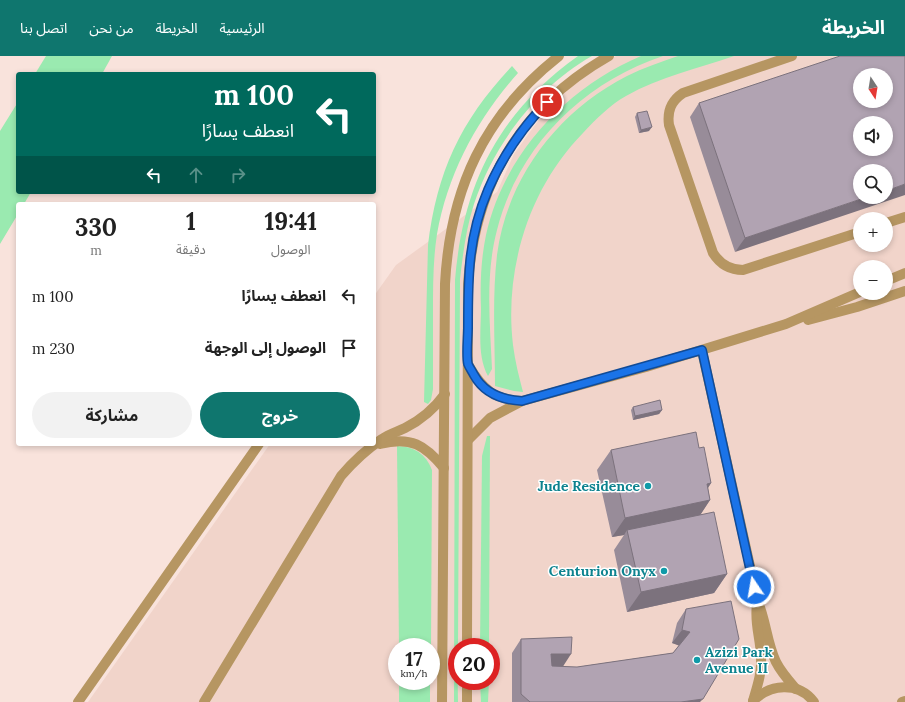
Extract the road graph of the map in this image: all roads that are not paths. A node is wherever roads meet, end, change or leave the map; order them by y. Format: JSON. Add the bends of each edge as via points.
{"nodes":[{"id":1,"x":559,"y":56,"type":"edge"},
{"id":2,"x":609,"y":56,"type":"edge"},
{"id":3,"x":792,"y":56,"type":"edge"},
{"id":4,"x":905,"y":217,"type":"edge"},
{"id":5,"x":893,"y":221,"type":"edge"},
{"id":6,"x":853,"y":234,"type":"edge"},
{"id":7,"x":905,"y":273,"type":"edge"},
{"id":8,"x":893,"y":278,"type":"edge"},
{"id":9,"x":905,"y":291,"type":"edge"},
{"id":10,"x":853,"y":295,"type":"edge"},
{"id":11,"x":786,"y":324,"type":"junction"},
{"id":12,"x":702,"y":350,"type":"junction"},
{"id":13,"x":468,"y":364,"type":"junction"},
{"id":14,"x":445,"y":394,"type":"junction"},
{"id":15,"x":522,"y":401,"type":"junction"},
{"id":16,"x":468,"y":440,"type":"junction"},
{"id":17,"x":376,"y":443,"type":"edge"},
{"id":18,"x":376,"y":445,"type":"edge"},
{"id":19,"x":258,"y":446,"type":"edge"},
{"id":20,"x":373,"y":446,"type":"edge"},
{"id":21,"x":444,"y":468,"type":"junction"},
{"id":22,"x":758,"y":602,"type":"junction"},
{"id":23,"x":467,"y":638,"type":"edge"},
{"id":24,"x":796,"y":689,"type":"junction"},
{"id":25,"x":467,"y":690,"type":"edge"},
{"id":26,"x":813,"y":700,"type":"edge"},
{"id":27,"x":905,"y":701,"type":"edge"},
{"id":28,"x":78,"y":702,"type":"edge"},
{"id":29,"x":204,"y":702,"type":"edge"},
{"id":30,"x":442,"y":702,"type":"edge"},
{"id":31,"x":467,"y":702,"type":"edge"},
{"id":32,"x":752,"y":702,"type":"edge"},
{"id":33,"x":822,"y":702,"type":"edge"},
{"id":34,"x":902,"y":702,"type":"edge"}],
"edges":[{"from":1,"to":14,"type":"street","via":[[527,84],[496,122],[462,188],[446,259]]},
{"from":2,"to":13,"type":"street","via":[[574,78],[538,111],[509,149],[494,177],[479,214],[469,260]]},
{"from":3,"to":6,"type":"street","via":[[683,92],[676,97],[669,110],[668,125],[713,253],[722,264],[735,270],[743,270]]},
{"from":4,"to":5,"type":"street"},
{"from":7,"to":8,"type":"street"},
{"from":9,"to":11,"type":"street","via":[[834,313]]},
{"from":10,"to":11,"type":"street"},
{"from":11,"to":12,"type":"street"},
{"from":12,"to":15,"type":"street"},
{"from":12,"to":22,"type":"street"},
{"from":13,"to":15,"type":"street","via":[[488,391],[504,399]]},
{"from":13,"to":16,"type":"street"},
{"from":14,"to":17,"type":"street","via":[[422,418]]},
{"from":14,"to":21,"type":"street"},
{"from":15,"to":16,"type":"street","via":[[490,418]]},
{"from":16,"to":23,"type":"street"},
{"from":18,"to":21,"type":"street","via":[[409,441],[431,452]]},
{"from":19,"to":28,"type":"street"},
{"from":20,"to":29,"type":"street","via":[[356,459],[334,486]]},
{"from":21,"to":30,"type":"street"},
{"from":22,"to":24,"type":"street","via":[[776,662]]},
{"from":22,"to":32,"type":"street","via":[[756,619],[761,666]]},
{"from":24,"to":26,"type":"street"},
{"from":24,"to":32,"type":"street","via":[[773,688]]},
{"from":25,"to":31,"type":"street"},
{"from":26,"to":33,"type":"street"},
{"from":27,"to":34,"type":"street"}]}
